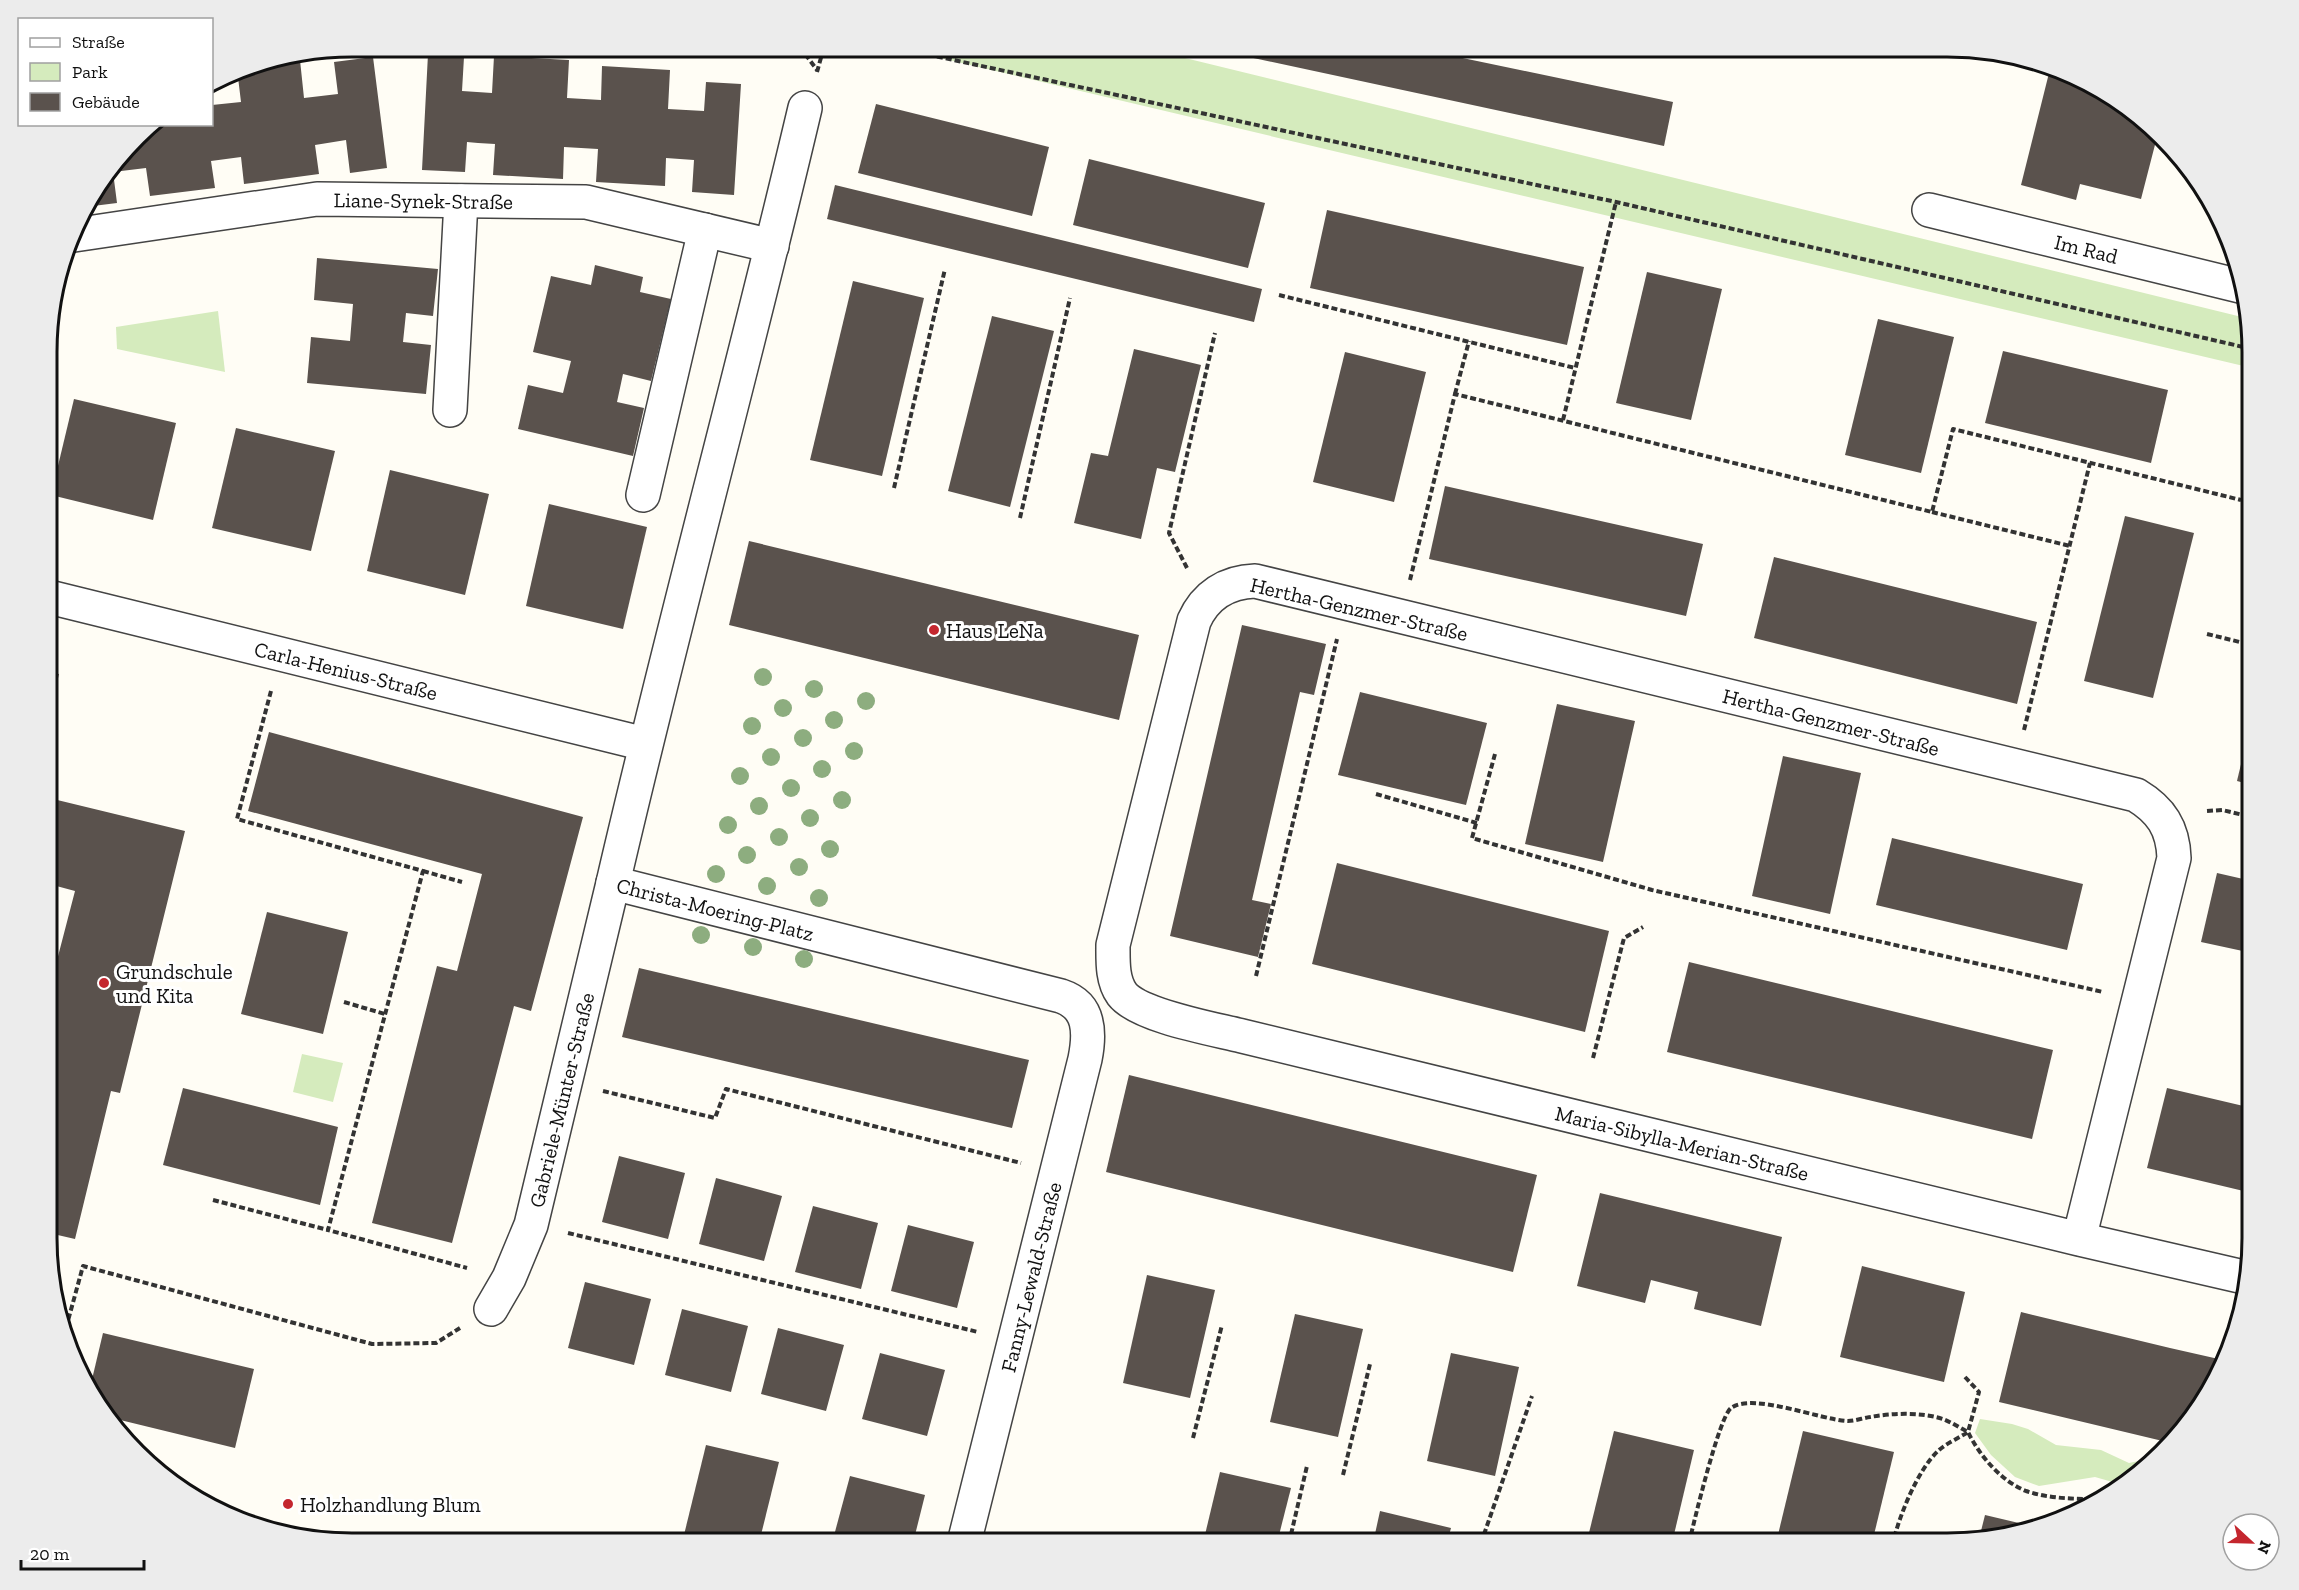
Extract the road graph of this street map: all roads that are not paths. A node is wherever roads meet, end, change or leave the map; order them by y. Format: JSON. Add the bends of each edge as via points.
{"nodes":[{"id":1,"x":810,"y":94,"type":"road end"},
{"id":2,"x":461,"y":201,"type":"junction"},
{"id":3,"x":1929,"y":210,"type":"dead end"},
{"id":4,"x":705,"y":230,"type":"junction"},
{"id":5,"x":81,"y":234,"type":"edge"},
{"id":6,"x":772,"y":246,"type":"junction"},
{"id":7,"x":2234,"y":285,"type":"edge"},
{"id":8,"x":450,"y":410,"type":"dead end"},
{"id":9,"x":643,"y":495,"type":"dead end"},
{"id":10,"x":57,"y":599,"type":"edge"},
{"id":11,"x":645,"y":744,"type":"junction"},
{"id":12,"x":613,"y":883,"type":"junction"},
{"id":13,"x":1122,"y":993,"type":"joint"},
{"id":14,"x":1083,"y":1011,"type":"joint"},
{"id":15,"x":2079,"y":1239,"type":"junction"},
{"id":16,"x":2239,"y":1276,"type":"edge"},
{"id":17,"x":491,"y":1309,"type":"road end"},
{"id":18,"x":966,"y":1533,"type":"edge"}],
"edges":[{"from":1,"to":6,"type":"street"},
{"from":2,"to":4,"type":"street","name":"Liane-Synek-Straße","via":[[586,202]]},
{"from":2,"to":5,"type":"street","name":"Liane-Synek-Straße","via":[[317,199]]},
{"from":2,"to":8,"type":"street"},
{"from":3,"to":7,"type":"street","name":"Im Rad"},
{"from":4,"to":6,"type":"street","name":"Liane-Synek-Straße"},
{"from":4,"to":9,"type":"street"},
{"from":6,"to":11,"type":"street","name":"Christa-Moering-Platz"},
{"from":10,"to":11,"type":"street","name":"Carla-Henius-Straße"},
{"from":11,"to":12,"type":"street","name":"Christa-Moering-Platz"},
{"from":12,"to":14,"type":"street","name":"Christa-Moering-Platz","via":[[1061,996]]},
{"from":12,"to":17,"type":"street","name":"Gabriele-Münter-Straße","via":[[531,1226]]},
{"from":13,"to":15,"type":"street","name":"Maria-Sibylla-Merian-Straße","via":[[1134,1005],[1150,1012],[1242,1036]]},
{"from":13,"to":15,"type":"street","name":"Hertha-Genzmer-Straße","via":[[1113,967],[1113,945],[1194,621],[1200,606],[1226,586],[1240,582],[1255,581],[2136,795],[2160,812],[2172,837],[2174,858]]},
{"from":14,"to":18,"type":"street","name":"Fanny-Lewald-Straße","via":[[1088,1030],[1086,1051]]},
{"from":15,"to":16,"type":"street","name":"Maria-Sibylla-Merian-Straße"}]}
